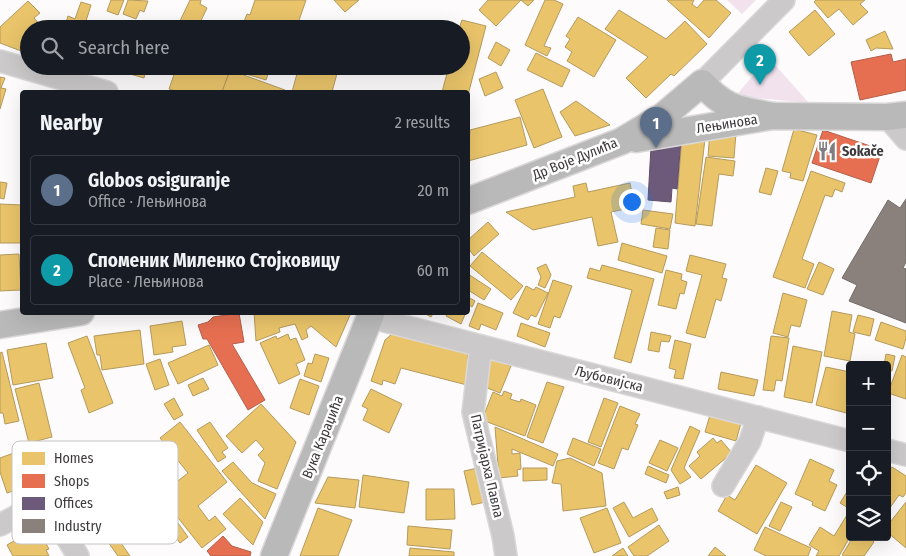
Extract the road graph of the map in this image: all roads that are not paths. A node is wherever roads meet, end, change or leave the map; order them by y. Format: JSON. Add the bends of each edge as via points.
{"nodes":[{"id":1,"x":784,"y":0,"type":"edge"},
{"id":2,"x":0,"y":61,"type":"edge"},
{"id":3,"x":20,"y":67,"type":"edge"},
{"id":4,"x":48,"y":75,"type":"edge"},
{"id":5,"x":702,"y":83,"type":"junction"},
{"id":6,"x":100,"y":90,"type":"edge"},
{"id":7,"x":773,"y":116,"type":"junction"},
{"id":8,"x":896,"y":116,"type":"edge"},
{"id":9,"x":906,"y":139,"type":"edge"},
{"id":10,"x":622,"y":141,"type":"junction"},
{"id":11,"x":470,"y":200,"type":"edge"},
{"id":12,"x":62,"y":315,"type":"edge"},
{"id":13,"x":369,"y":315,"type":"edge"},
{"id":14,"x":372,"y":315,"type":"edge"},
{"id":15,"x":0,"y":325,"type":"edge"},
{"id":16,"x":481,"y":346,"type":"junction"},
{"id":17,"x":758,"y":417,"type":"junction"},
{"id":18,"x":846,"y":440,"type":"edge"},
{"id":19,"x":891,"y":451,"type":"edge"},
{"id":20,"x":906,"y":455,"type":"edge"},
{"id":21,"x":723,"y":486,"type":"dead end"},
{"id":22,"x":12,"y":518,"type":"edge"},
{"id":23,"x":0,"y":525,"type":"edge"},
{"id":24,"x":71,"y":544,"type":"edge"},
{"id":25,"x":78,"y":556,"type":"edge"},
{"id":26,"x":274,"y":556,"type":"edge"},
{"id":27,"x":506,"y":556,"type":"edge"}],
"edges":[{"from":1,"to":5,"type":"street","name":"Др Воје Дулића"},
{"from":2,"to":3,"type":"street"},
{"from":4,"to":6,"type":"street"},
{"from":5,"to":7,"type":"main road","name":"Лењинова","via":[[730,106]]},
{"from":5,"to":10,"type":"main road","name":"Др Воје Дулића","via":[[662,117]]},
{"from":7,"to":8,"type":"main road","name":"Лењинова"},
{"from":7,"to":10,"type":"main road","name":"Лењинова"},
{"from":8,"to":9,"type":"street"},
{"from":10,"to":11,"type":"main road","name":"Др Воје Дулића"},
{"from":12,"to":15,"type":"main road"},
{"from":13,"to":26,"type":"main road","name":"Вука Караџића"},
{"from":14,"to":16,"type":"street","name":"Љубовијска"},
{"from":16,"to":17,"type":"street","name":"Љубовијска"},
{"from":16,"to":27,"type":"street","name":"Патријарха Павла","via":[[473,412],[504,536]]},
{"from":17,"to":18,"type":"street","name":"Љубовијска"},
{"from":17,"to":21,"type":"street","via":[[750,441]]},
{"from":19,"to":20,"type":"street"},
{"from":22,"to":23,"type":"street"},
{"from":24,"to":25,"type":"street"}]}
